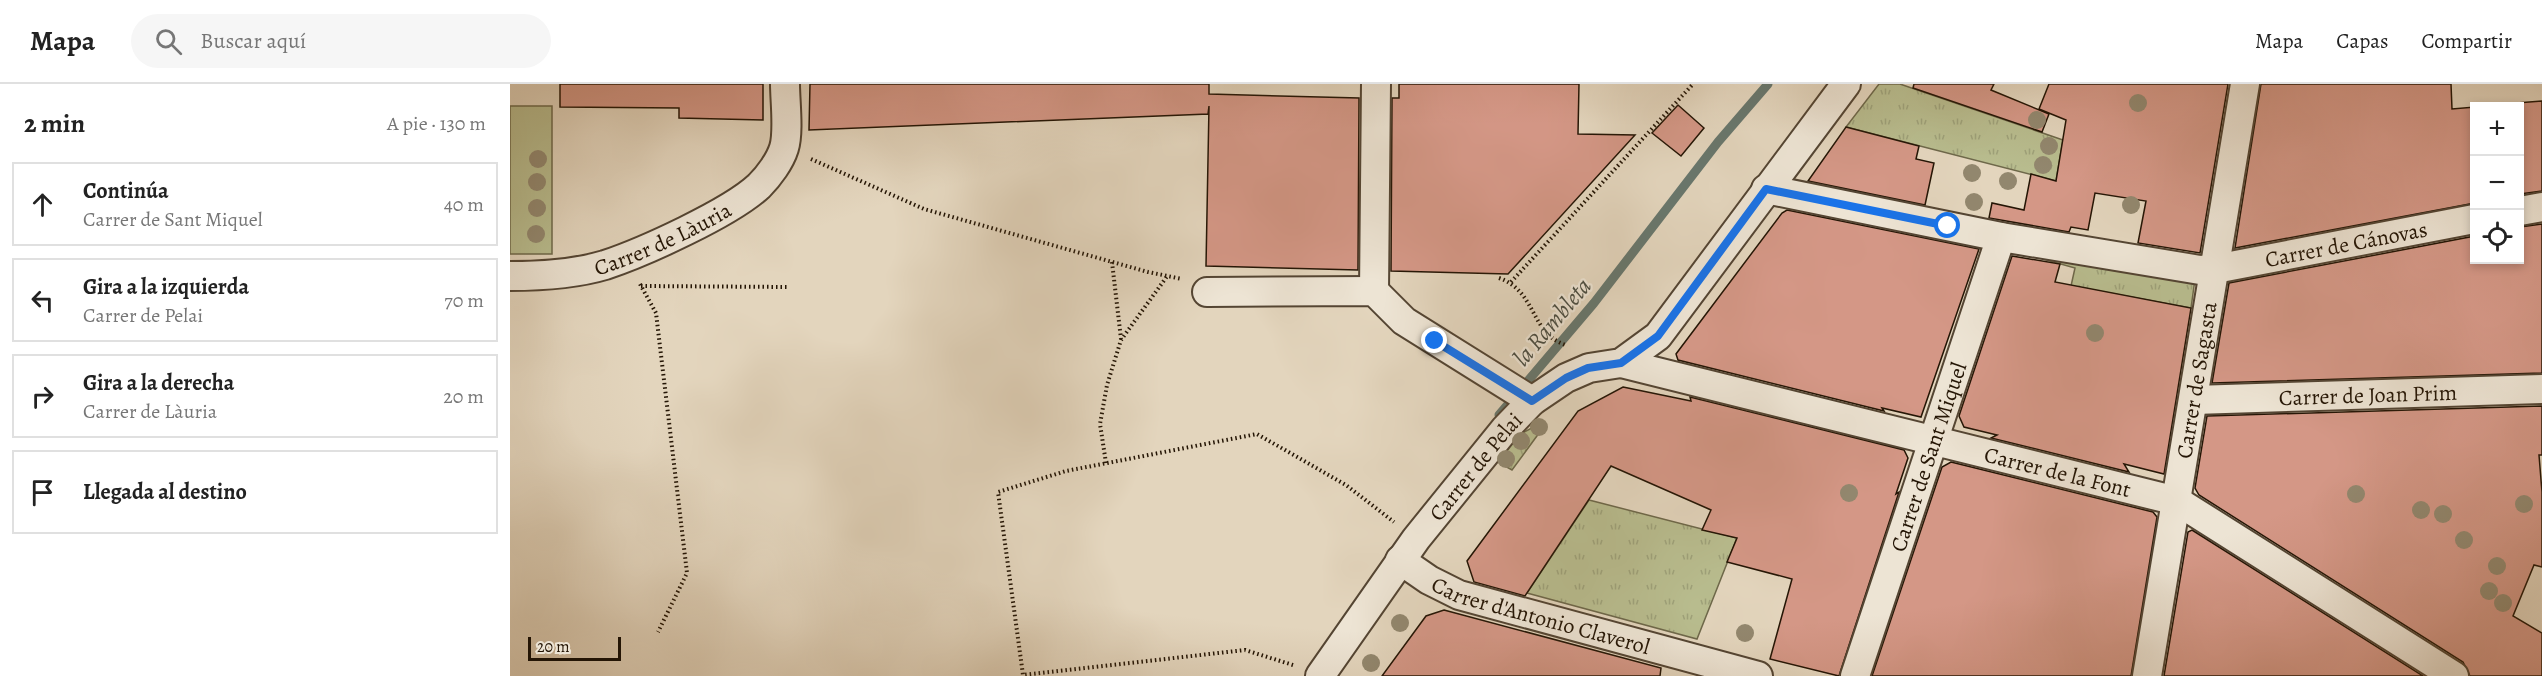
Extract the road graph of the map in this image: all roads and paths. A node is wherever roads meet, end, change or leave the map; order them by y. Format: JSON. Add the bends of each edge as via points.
{"nodes":[{"id":1,"x":785,"y":84,"type":"edge"},
{"id":2,"x":1376,"y":84,"type":"edge"},
{"id":3,"x":1693,"y":84,"type":"edge"},
{"id":4,"x":1846,"y":84,"type":"edge"},
{"id":5,"x":2244,"y":84,"type":"edge"},
{"id":6,"x":784,"y":147,"type":"junction"},
{"id":7,"x":1766,"y":189,"type":"junction"},
{"id":8,"x":2542,"y":207,"type":"edge"},
{"id":9,"x":2524,"y":210,"type":"edge"},
{"id":10,"x":2470,"y":220,"type":"edge"},
{"id":11,"x":2001,"y":237,"type":"junction"},
{"id":12,"x":630,"y":255,"type":"junction"},
{"id":13,"x":1112,"y":261,"type":"junction"},
{"id":14,"x":2215,"y":269,"type":"junction"},
{"id":15,"x":1168,"y":275,"type":"junction"},
{"id":16,"x":510,"y":276,"type":"edge"},
{"id":17,"x":1178,"y":276,"type":"dead end"},
{"id":18,"x":1499,"y":278,"type":"dead end"},
{"id":19,"x":1511,"y":282,"type":"junction"},
{"id":20,"x":640,"y":286,"type":"junction"},
{"id":21,"x":788,"y":287,"type":"dead end"},
{"id":22,"x":1374,"y":291,"type":"junction"},
{"id":23,"x":1207,"y":292,"type":"dead end"},
{"id":24,"x":1121,"y":340,"type":"junction"},
{"id":25,"x":1568,"y":346,"type":"dead end"},
{"id":26,"x":1621,"y":363,"type":"junction"},
{"id":27,"x":1489,"y":375,"type":"junction"},
{"id":28,"x":2542,"y":389,"type":"edge"},
{"id":29,"x":2194,"y":400,"type":"junction"},
{"id":30,"x":1532,"y":401,"type":"junction"},
{"id":31,"x":1496,"y":438,"type":"junction"},
{"id":32,"x":1934,"y":439,"type":"junction"},
{"id":33,"x":1106,"y":463,"type":"junction"},
{"id":34,"x":2177,"y":501,"type":"junction"},
{"id":35,"x":1408,"y":549,"type":"junction"},
{"id":36,"x":658,"y":632,"type":"dead end"},
{"id":37,"x":1321,"y":675,"type":"edge"},
{"id":38,"x":1758,"y":676,"type":"edge"},
{"id":39,"x":1855,"y":676,"type":"edge"},
{"id":40,"x":2147,"y":676,"type":"edge"},
{"id":41,"x":2454,"y":676,"type":"edge"}],
"edges":[{"from":1,"to":6,"type":"street"},
{"from":2,"to":22,"type":"street"},
{"from":3,"to":19,"type":"path"},
{"from":4,"to":7,"type":"street","name":"Carrer de Pelai"},
{"from":5,"to":14,"type":"street","name":"Carrer de Sagasta"},
{"from":6,"to":12,"type":"street","name":"Carrer de Làuria","via":[[759,185],[737,202]]},
{"from":6,"to":13,"type":"path","via":[[924,209]]},
{"from":7,"to":11,"type":"street"},
{"from":7,"to":26,"type":"street","name":"Carrer de Pelai","via":[[1658,336]]},
{"from":8,"to":9,"type":"street"},
{"from":10,"to":14,"type":"street","name":"Carrer de Cánovas"},
{"from":11,"to":14,"type":"street","via":[[2200,270]]},
{"from":11,"to":32,"type":"street","name":"Carrer de Sant Miquel"},
{"from":12,"to":16,"type":"street","name":"Carrer de Làuria","via":[[578,270]]},
{"from":12,"to":20,"type":"path"},
{"from":13,"to":15,"type":"path"},
{"from":13,"to":24,"type":"path"},
{"from":14,"to":29,"type":"street","name":"Carrer de Sagasta"},
{"from":15,"to":17,"type":"path"},
{"from":15,"to":24,"type":"path"},
{"from":18,"to":19,"type":"path"},
{"from":19,"to":25,"type":"path","via":[[1523,293],[1536,320],[1549,335]]},
{"from":20,"to":21,"type":"path"},
{"from":20,"to":36,"type":"path","via":[[656,313],[687,573]]},
{"from":22,"to":23,"type":"street"},
{"from":22,"to":27,"type":"street","via":[[1404,321]]},
{"from":24,"to":33,"type":"path","via":[[1100,424]]},
{"from":26,"to":30,"type":"street","name":"Carrer de Pelai","via":[[1588,368]]},
{"from":26,"to":32,"type":"street","name":"Carrer de la Font"},
{"from":27,"to":30,"type":"street"},
{"from":27,"to":31,"type":"street","via":[[1498,403]]},
{"from":28,"to":29,"type":"street","name":"Carrer de Joan Prim"},
{"from":29,"to":34,"type":"street","name":"Carrer de Sagasta"},
{"from":30,"to":31,"type":"street","name":"Carrer de Pelai"},
{"from":31,"to":35,"type":"street","name":"Carrer de Pelai"},
{"from":32,"to":34,"type":"street","name":"Carrer de la Font"},
{"from":32,"to":39,"type":"street","name":"Carrer de Sant Miquel"},
{"from":33,"to":35,"type":"path","via":[[1257,434],[1346,485]]},
{"from":33,"to":37,"type":"path","via":[[998,492],[1023,675],[1245,650]]},
{"from":34,"to":40,"type":"street","name":"Carrer de Sagasta"},
{"from":34,"to":41,"type":"street","name":"Carrer de la Font"},
{"from":35,"to":37,"type":"street","name":"Carrer de Pelai"},
{"from":35,"to":38,"type":"street","name":"Carrer d'Antonio Claverol","via":[[1430,580],[1460,595]]}]}
